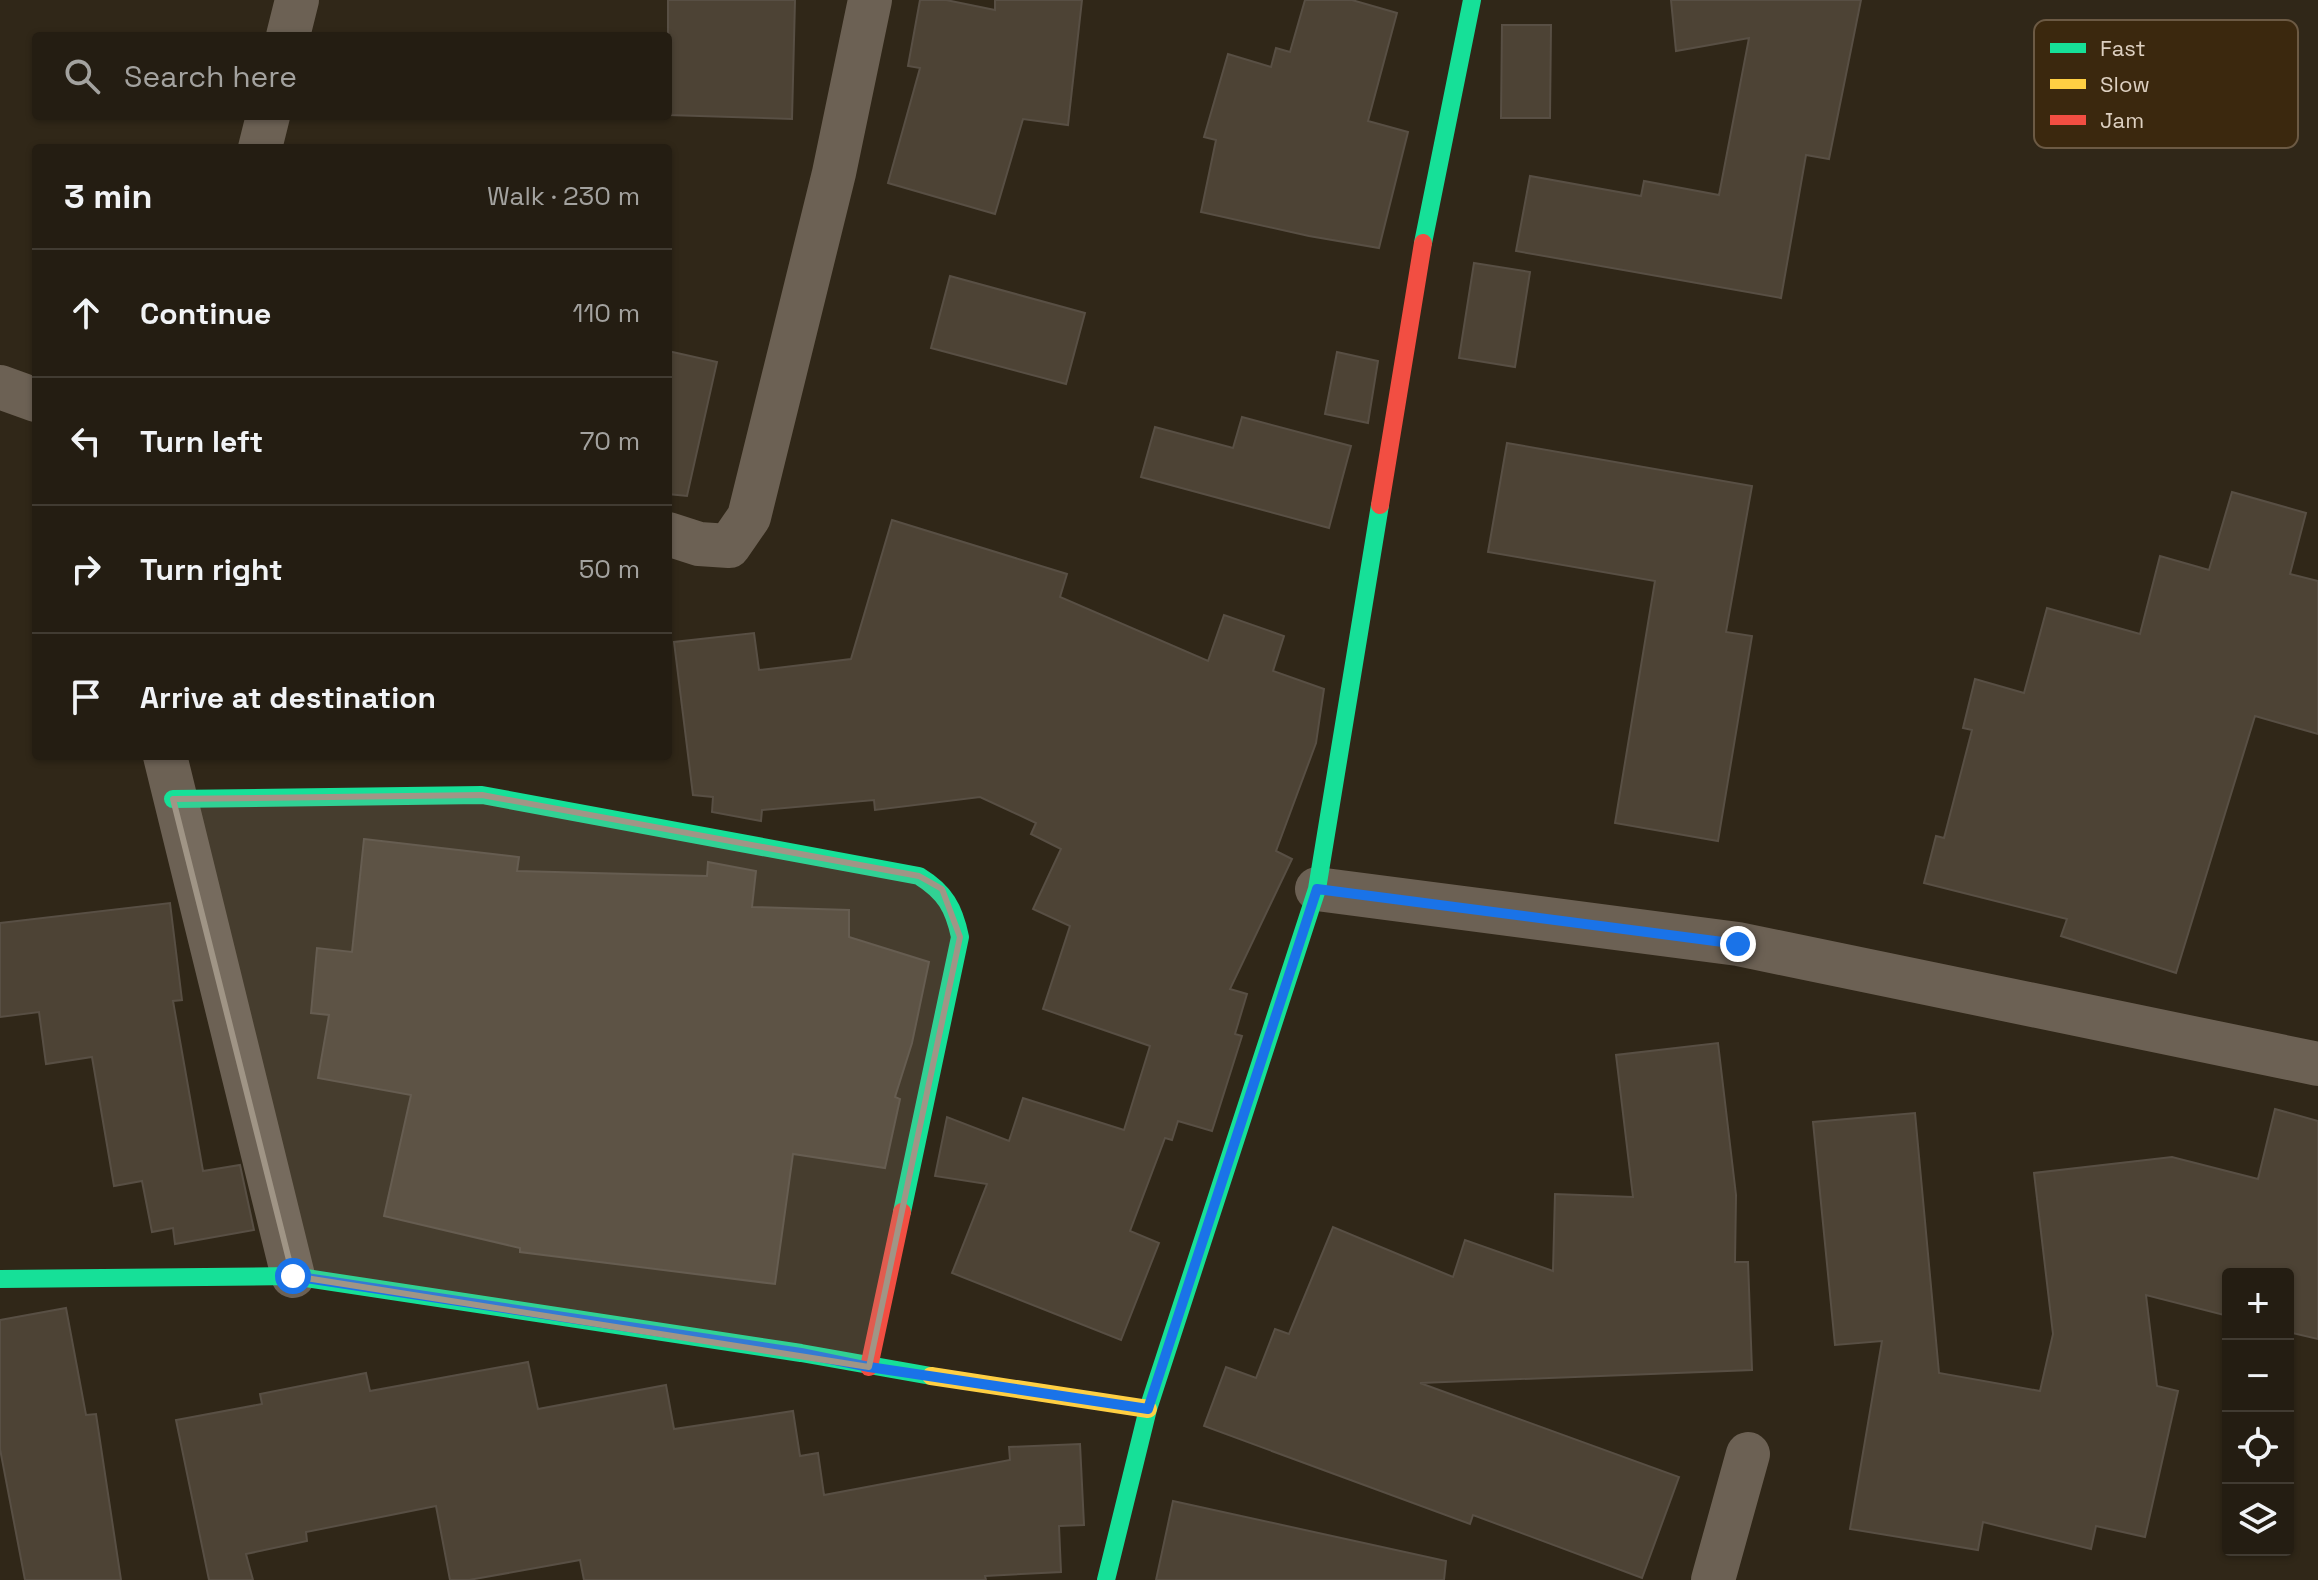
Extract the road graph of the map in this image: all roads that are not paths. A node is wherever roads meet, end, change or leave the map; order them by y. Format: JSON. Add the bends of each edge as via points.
{"nodes":[{"id":1,"x":297,"y":0,"type":"edge"},
{"id":2,"x":870,"y":0,"type":"edge"},
{"id":3,"x":1472,"y":0,"type":"edge"},
{"id":4,"x":289,"y":32,"type":"edge"},
{"id":5,"x":267,"y":120,"type":"edge"},
{"id":6,"x":261,"y":144,"type":"edge"},
{"id":7,"x":0,"y":387,"type":"edge"},
{"id":8,"x":32,"y":399,"type":"edge"},
{"id":9,"x":672,"y":535,"type":"edge"},
{"id":10,"x":166,"y":760,"type":"edge"},
{"id":11,"x":173,"y":799,"type":"junction"},
{"id":12,"x":1317,"y":889,"type":"junction"},
{"id":13,"x":2318,"y":1064,"type":"edge"},
{"id":14,"x":293,"y":1276,"type":"junction"},
{"id":15,"x":0,"y":1279,"type":"edge"},
{"id":16,"x":869,"y":1367,"type":"junction"},
{"id":17,"x":1148,"y":1409,"type":"junction"},
{"id":18,"x":1748,"y":1454,"type":"dead end"},
{"id":19,"x":1106,"y":1580,"type":"edge"},
{"id":20,"x":1713,"y":1580,"type":"edge"}],
"edges":[{"from":1,"to":4,"type":"street"},
{"from":2,"to":9,"type":"street","via":[[834,173],[749,517],[729,546]]},
{"from":3,"to":12,"type":"street","via":[[1429,203]]},
{"from":5,"to":6,"type":"street"},
{"from":7,"to":8,"type":"street"},
{"from":10,"to":11,"type":"street"},
{"from":11,"to":14,"type":"street"},
{"from":11,"to":16,"type":"street","via":[[482,795],[919,876],[942,889],[955,910],[960,937]]},
{"from":12,"to":13,"type":"street","via":[[1738,944]]},
{"from":12,"to":17,"type":"street"},
{"from":14,"to":15,"type":"street"},
{"from":14,"to":16,"type":"street"},
{"from":16,"to":17,"type":"street"},
{"from":17,"to":19,"type":"street"},
{"from":18,"to":20,"type":"street"}]}
